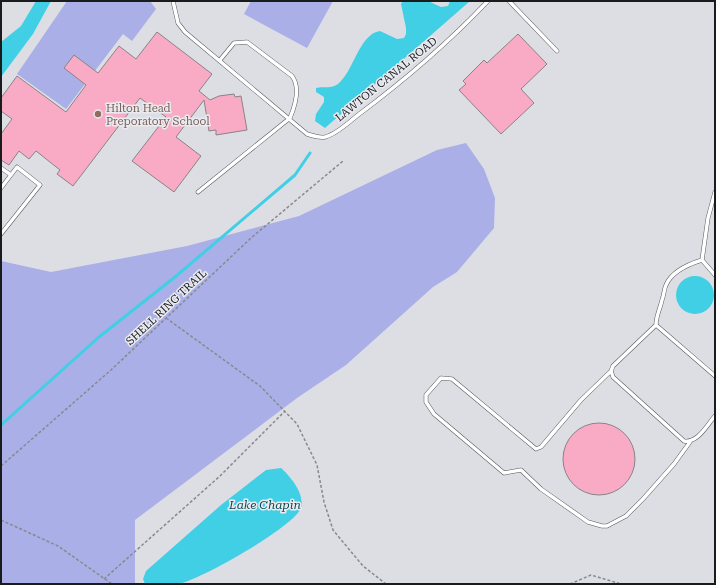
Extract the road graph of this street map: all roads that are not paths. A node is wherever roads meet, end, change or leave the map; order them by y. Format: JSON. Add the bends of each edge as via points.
{"nodes":[{"id":1,"x":173,"y":1,"type":"edge"},
{"id":2,"x":488,"y":1,"type":"edge"},
{"id":3,"x":509,"y":1,"type":"edge"},
{"id":4,"x":557,"y":51,"type":"dead end"},
{"id":5,"x":220,"y":60,"type":"junction"},
{"id":6,"x":290,"y":118,"type":"junction"},
{"id":7,"x":1,"y":168,"type":"edge"},
{"id":8,"x":11,"y":175,"type":"junction"},
{"id":9,"x":1,"y":188,"type":"edge"},
{"id":10,"x":198,"y":192,"type":"dead end"},
{"id":11,"x":715,"y":192,"type":"edge"},
{"id":12,"x":1,"y":234,"type":"edge"},
{"id":13,"x":702,"y":260,"type":"junction"},
{"id":14,"x":715,"y":276,"type":"edge"},
{"id":15,"x":656,"y":325,"type":"junction"},
{"id":16,"x":611,"y":371,"type":"junction"},
{"id":17,"x":715,"y":376,"type":"edge"},
{"id":18,"x":715,"y":416,"type":"edge"},
{"id":19,"x":690,"y":442,"type":"junction"}],
"edges":[{"from":1,"to":5,"type":"lane","name":"LAWTON CANAL ROAD","via":[[178,23],[185,32]]},
{"from":2,"to":6,"type":"lane","name":"LAWTON CANAL ROAD","via":[[428,59],[326,137],[307,134]]},
{"from":3,"to":4,"type":"lane"},
{"from":5,"to":6,"type":"lane","name":"LAWTON CANAL ROAD"},
{"from":5,"to":6,"type":"lane","via":[[234,43],[247,42],[292,76],[297,89]]},
{"from":6,"to":10,"type":"lane"},
{"from":7,"to":8,"type":"lane"},
{"from":8,"to":9,"type":"lane"},
{"from":8,"to":12,"type":"lane","via":[[17,167],[40,185]]},
{"from":11,"to":13,"type":"lane"},
{"from":13,"to":14,"type":"lane"},
{"from":13,"to":15,"type":"lane","via":[[677,271],[670,278]]},
{"from":15,"to":16,"type":"lane","via":[[613,366]]},
{"from":15,"to":17,"type":"lane"},
{"from":16,"to":19,"type":"lane","via":[[613,377],[673,432],[684,441]]},
{"from":16,"to":19,"type":"lane","via":[[581,400],[540,448],[536,449],[452,379],[441,378],[426,395],[426,402],[434,414],[504,473],[521,470],[541,489],[588,522],[602,526],[626,516],[674,464]]},
{"from":18,"to":19,"type":"lane"}]}
